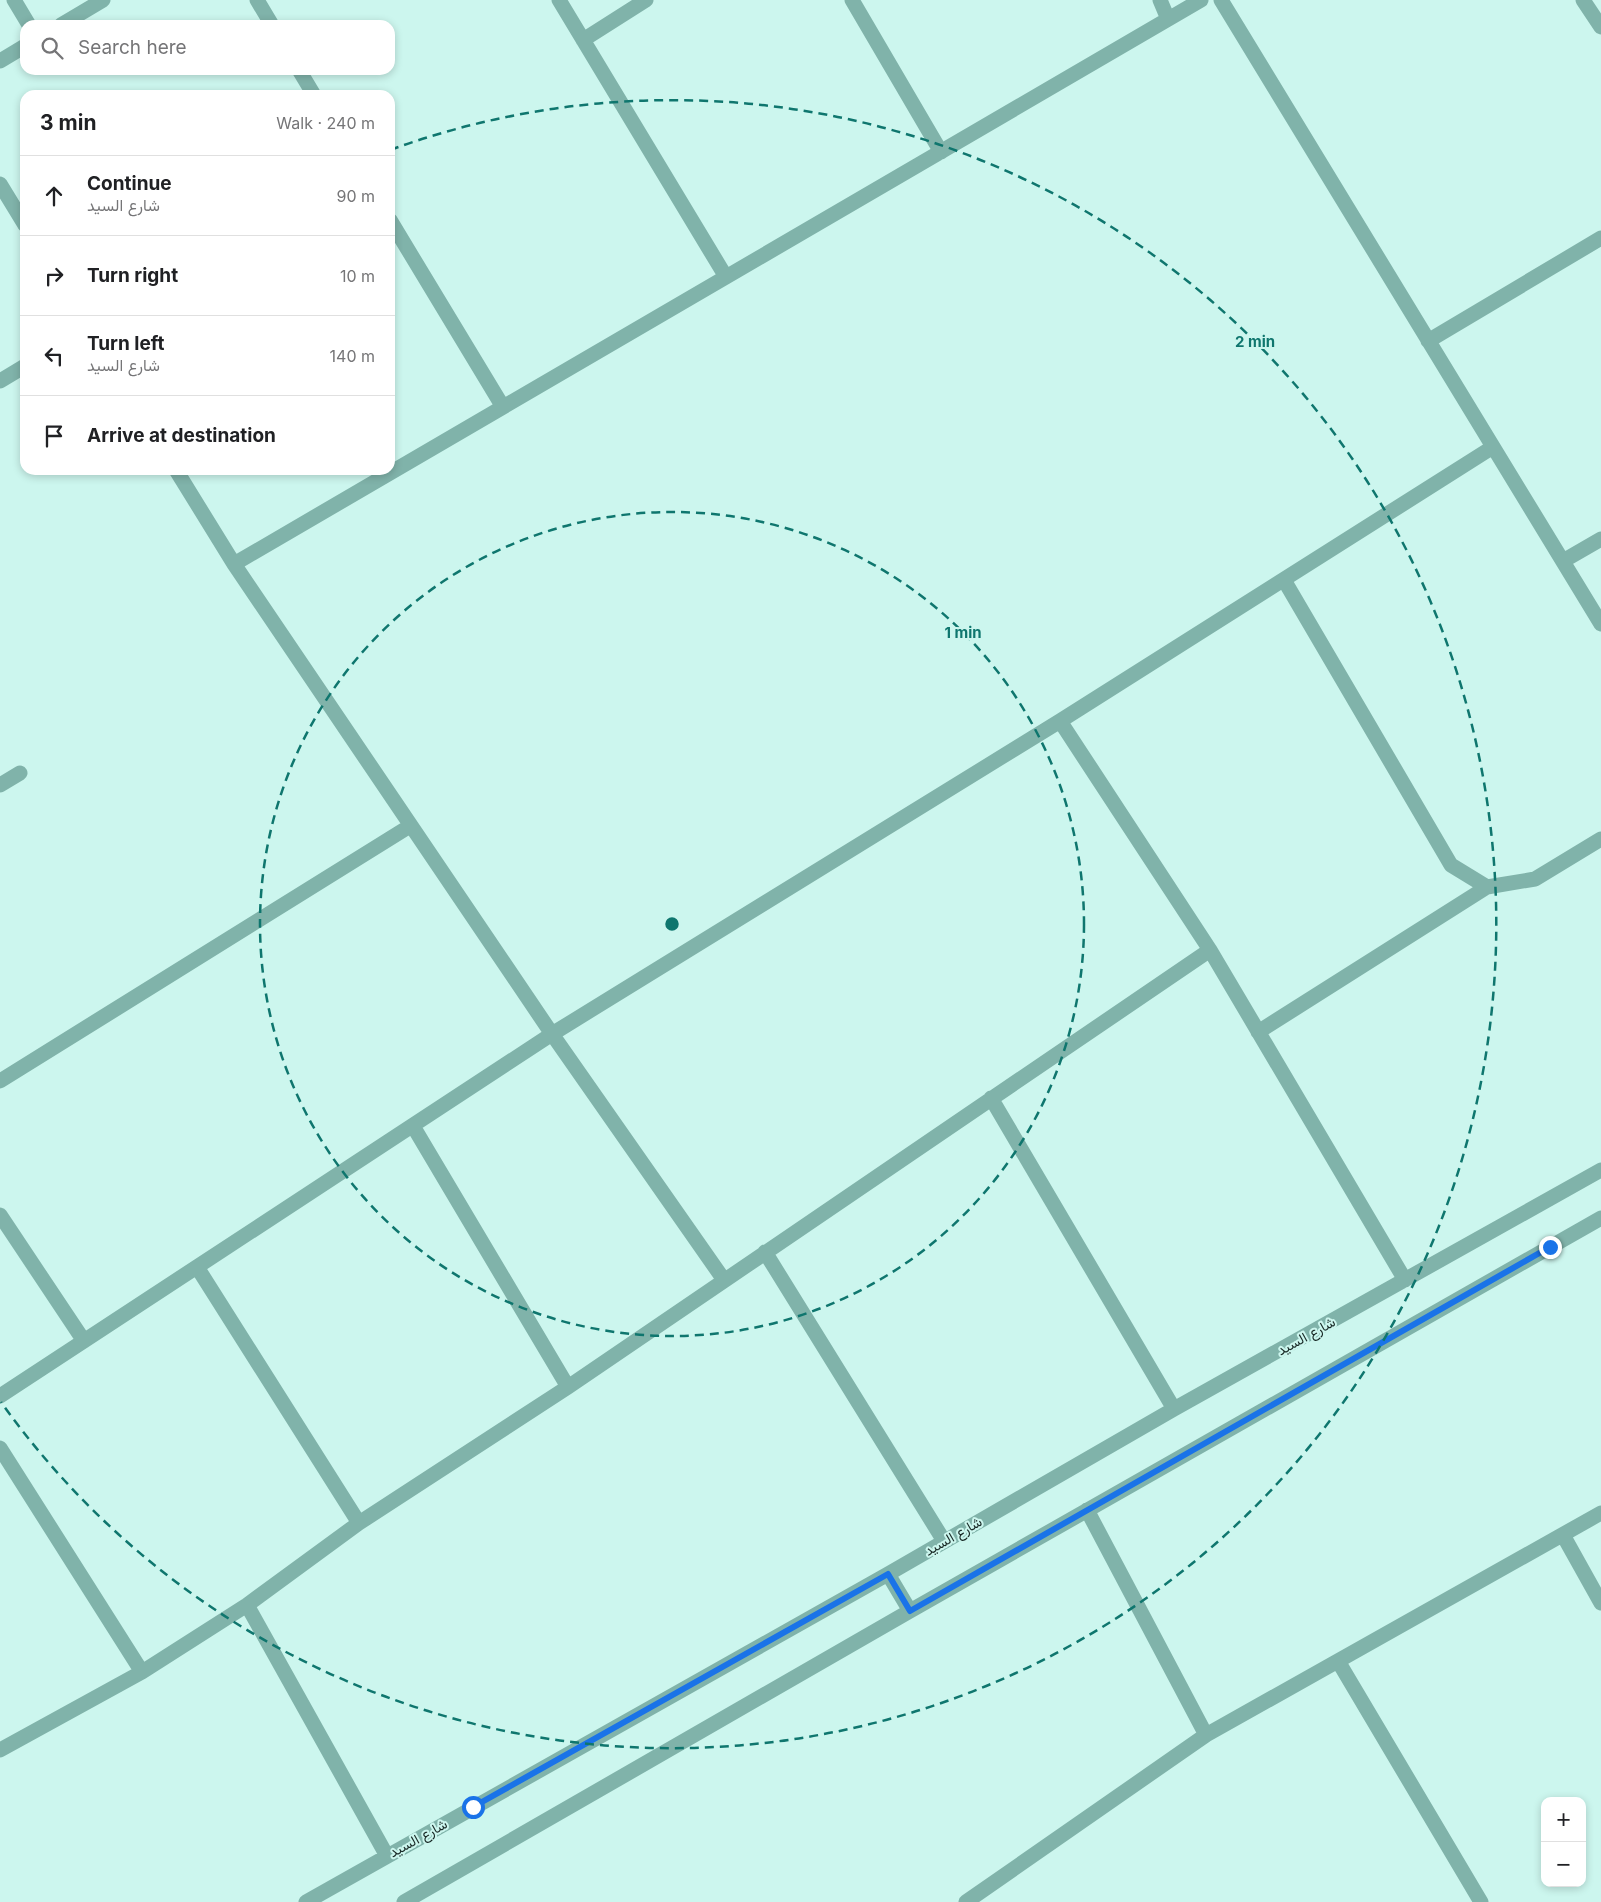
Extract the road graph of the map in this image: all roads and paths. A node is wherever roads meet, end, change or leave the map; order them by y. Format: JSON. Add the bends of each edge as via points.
{"nodes":[{"id":1,"x":14,"y":0,"type":"edge"},
{"id":2,"x":103,"y":0,"type":"edge"},
{"id":3,"x":257,"y":0,"type":"edge"},
{"id":4,"x":559,"y":0,"type":"edge"},
{"id":5,"x":646,"y":0,"type":"edge"},
{"id":6,"x":852,"y":0,"type":"edge"},
{"id":7,"x":1160,"y":0,"type":"edge"},
{"id":8,"x":1201,"y":0,"type":"edge"},
{"id":9,"x":1221,"y":0,"type":"edge"},
{"id":10,"x":1583,"y":0,"type":"edge"},
{"id":11,"x":1168,"y":19,"type":"junction"},
{"id":12,"x":25,"y":20,"type":"edge"},
{"id":13,"x":69,"y":20,"type":"edge"},
{"id":14,"x":269,"y":20,"type":"edge"},
{"id":15,"x":1601,"y":27,"type":"edge"},
{"id":16,"x":583,"y":40,"type":"junction"},
{"id":17,"x":20,"y":49,"type":"edge"},
{"id":18,"x":0,"y":61,"type":"edge"},
{"id":19,"x":302,"y":75,"type":"edge"},
{"id":20,"x":311,"y":90,"type":"edge"},
{"id":21,"x":941,"y":152,"type":"junction"},
{"id":22,"x":0,"y":184,"type":"edge"},
{"id":23,"x":20,"y":217,"type":"edge"},
{"id":24,"x":395,"y":228,"type":"edge"},
{"id":25,"x":1601,"y":238,"type":"edge"},
{"id":26,"x":726,"y":277,"type":"junction"},
{"id":27,"x":1428,"y":341,"type":"junction"},
{"id":28,"x":20,"y":369,"type":"edge"},
{"id":29,"x":0,"y":381,"type":"edge"},
{"id":30,"x":503,"y":407,"type":"junction"},
{"id":31,"x":1493,"y":447,"type":"junction"},
{"id":32,"x":395,"y":470,"type":"edge"},
{"id":33,"x":179,"y":475,"type":"edge"},
{"id":34,"x":386,"y":475,"type":"edge"},
{"id":35,"x":1601,"y":539,"type":"edge"},
{"id":36,"x":1563,"y":561,"type":"junction"},
{"id":37,"x":234,"y":564,"type":"junction"},
{"id":38,"x":1284,"y":580,"type":"junction"},
{"id":39,"x":1601,"y":624,"type":"edge"},
{"id":40,"x":1060,"y":721,"type":"junction"},
{"id":41,"x":20,"y":773,"type":"dead end"},
{"id":42,"x":0,"y":784,"type":"edge"},
{"id":43,"x":410,"y":826,"type":"junction"},
{"id":44,"x":1601,"y":839,"type":"edge"},
{"id":45,"x":1487,"y":887,"type":"junction"},
{"id":46,"x":1210,"y":950,"type":"junction"},
{"id":47,"x":1258,"y":1032,"type":"junction"},
{"id":48,"x":552,"y":1034,"type":"junction"},
{"id":49,"x":0,"y":1081,"type":"edge"},
{"id":50,"x":991,"y":1098,"type":"junction"},
{"id":51,"x":413,"y":1126,"type":"junction"},
{"id":52,"x":1601,"y":1170,"type":"edge"},
{"id":53,"x":0,"y":1215,"type":"edge"},
{"id":54,"x":1601,"y":1218,"type":"edge"},
{"id":55,"x":765,"y":1252,"type":"junction"},
{"id":56,"x":198,"y":1267,"type":"junction"},
{"id":57,"x":724,"y":1280,"type":"junction"},
{"id":58,"x":1405,"y":1280,"type":"junction"},
{"id":59,"x":84,"y":1341,"type":"junction"},
{"id":60,"x":568,"y":1387,"type":"junction"},
{"id":61,"x":0,"y":1396,"type":"edge"},
{"id":62,"x":1174,"y":1409,"type":"junction"},
{"id":63,"x":0,"y":1448,"type":"edge"},
{"id":64,"x":1087,"y":1510,"type":"junction"},
{"id":65,"x":1601,"y":1513,"type":"edge"},
{"id":66,"x":359,"y":1523,"type":"junction"},
{"id":67,"x":1563,"y":1535,"type":"junction"},
{"id":68,"x":944,"y":1541,"type":"junction"},
{"id":69,"x":888,"y":1574,"type":"junction"},
{"id":70,"x":1601,"y":1603,"type":"edge"},
{"id":71,"x":247,"y":1604,"type":"junction"},
{"id":72,"x":910,"y":1611,"type":"junction"},
{"id":73,"x":1338,"y":1661,"type":"junction"},
{"id":74,"x":142,"y":1672,"type":"junction"},
{"id":75,"x":1206,"y":1735,"type":"junction"},
{"id":76,"x":0,"y":1750,"type":"edge"},
{"id":77,"x":387,"y":1856,"type":"junction"},
{"id":78,"x":306,"y":1902,"type":"edge"},
{"id":79,"x":404,"y":1902,"type":"edge"},
{"id":80,"x":966,"y":1902,"type":"edge"},
{"id":81,"x":1481,"y":1902,"type":"edge"}],
"edges":[{"from":1,"to":12,"type":"street"},
{"from":2,"to":13,"type":"street"},
{"from":3,"to":14,"type":"street"},
{"from":4,"to":16,"type":"street"},
{"from":5,"to":16,"type":"street"},
{"from":6,"to":21,"type":"street"},
{"from":7,"to":11,"type":"street"},
{"from":8,"to":11,"type":"street"},
{"from":9,"to":27,"type":"street"},
{"from":10,"to":15,"type":"street"},
{"from":11,"to":21,"type":"street"},
{"from":16,"to":26,"type":"street"},
{"from":17,"to":18,"type":"street"},
{"from":19,"to":20,"type":"street"},
{"from":21,"to":26,"type":"street"},
{"from":22,"to":23,"type":"street"},
{"from":24,"to":30,"type":"street"},
{"from":25,"to":27,"type":"street"},
{"from":26,"to":30,"type":"street"},
{"from":27,"to":31,"type":"street"},
{"from":28,"to":29,"type":"street"},
{"from":30,"to":32,"type":"street"},
{"from":31,"to":36,"type":"street"},
{"from":31,"to":38,"type":"street"},
{"from":33,"to":37,"type":"street"},
{"from":34,"to":37,"type":"street"},
{"from":35,"to":36,"type":"street"},
{"from":36,"to":39,"type":"street"},
{"from":37,"to":43,"type":"street"},
{"from":38,"to":40,"type":"street"},
{"from":38,"to":45,"type":"street","via":[[1451,865]]},
{"from":40,"to":46,"type":"street"},
{"from":40,"to":48,"type":"street"},
{"from":41,"to":42,"type":"street"},
{"from":43,"to":48,"type":"street"},
{"from":43,"to":49,"type":"street"},
{"from":44,"to":45,"type":"street","via":[[1535,879]]},
{"from":45,"to":47,"type":"street"},
{"from":46,"to":47,"type":"street"},
{"from":46,"to":50,"type":"street"},
{"from":47,"to":58,"type":"street"},
{"from":48,"to":51,"type":"street"},
{"from":48,"to":57,"type":"street"},
{"from":50,"to":55,"type":"street"},
{"from":50,"to":62,"type":"street"},
{"from":51,"to":56,"type":"street"},
{"from":51,"to":60,"type":"street"},
{"from":52,"to":58,"type":"street","name":"شارع السيد"},
{"from":53,"to":59,"type":"street"},
{"from":54,"to":64,"type":"street"},
{"from":55,"to":57,"type":"street"},
{"from":55,"to":68,"type":"street"},
{"from":56,"to":59,"type":"street"},
{"from":56,"to":66,"type":"street"},
{"from":57,"to":60,"type":"street"},
{"from":58,"to":62,"type":"street","name":"شارع السيد"},
{"from":59,"to":61,"type":"street"},
{"from":60,"to":66,"type":"street"},
{"from":62,"to":68,"type":"street","name":"شارع السيد"},
{"from":63,"to":74,"type":"street"},
{"from":64,"to":72,"type":"street"},
{"from":64,"to":75,"type":"street"},
{"from":65,"to":67,"type":"street"},
{"from":66,"to":71,"type":"street"},
{"from":67,"to":70,"type":"street"},
{"from":67,"to":73,"type":"street"},
{"from":68,"to":69,"type":"street","name":"شارع السيد"},
{"from":69,"to":72,"type":"street"},
{"from":69,"to":77,"type":"street","name":"شارع السيد"},
{"from":71,"to":74,"type":"street"},
{"from":71,"to":77,"type":"street"},
{"from":72,"to":79,"type":"street"},
{"from":73,"to":75,"type":"street"},
{"from":73,"to":81,"type":"street"},
{"from":74,"to":76,"type":"street"},
{"from":75,"to":80,"type":"street"},
{"from":77,"to":78,"type":"street","name":"شارع السيد"}]}
